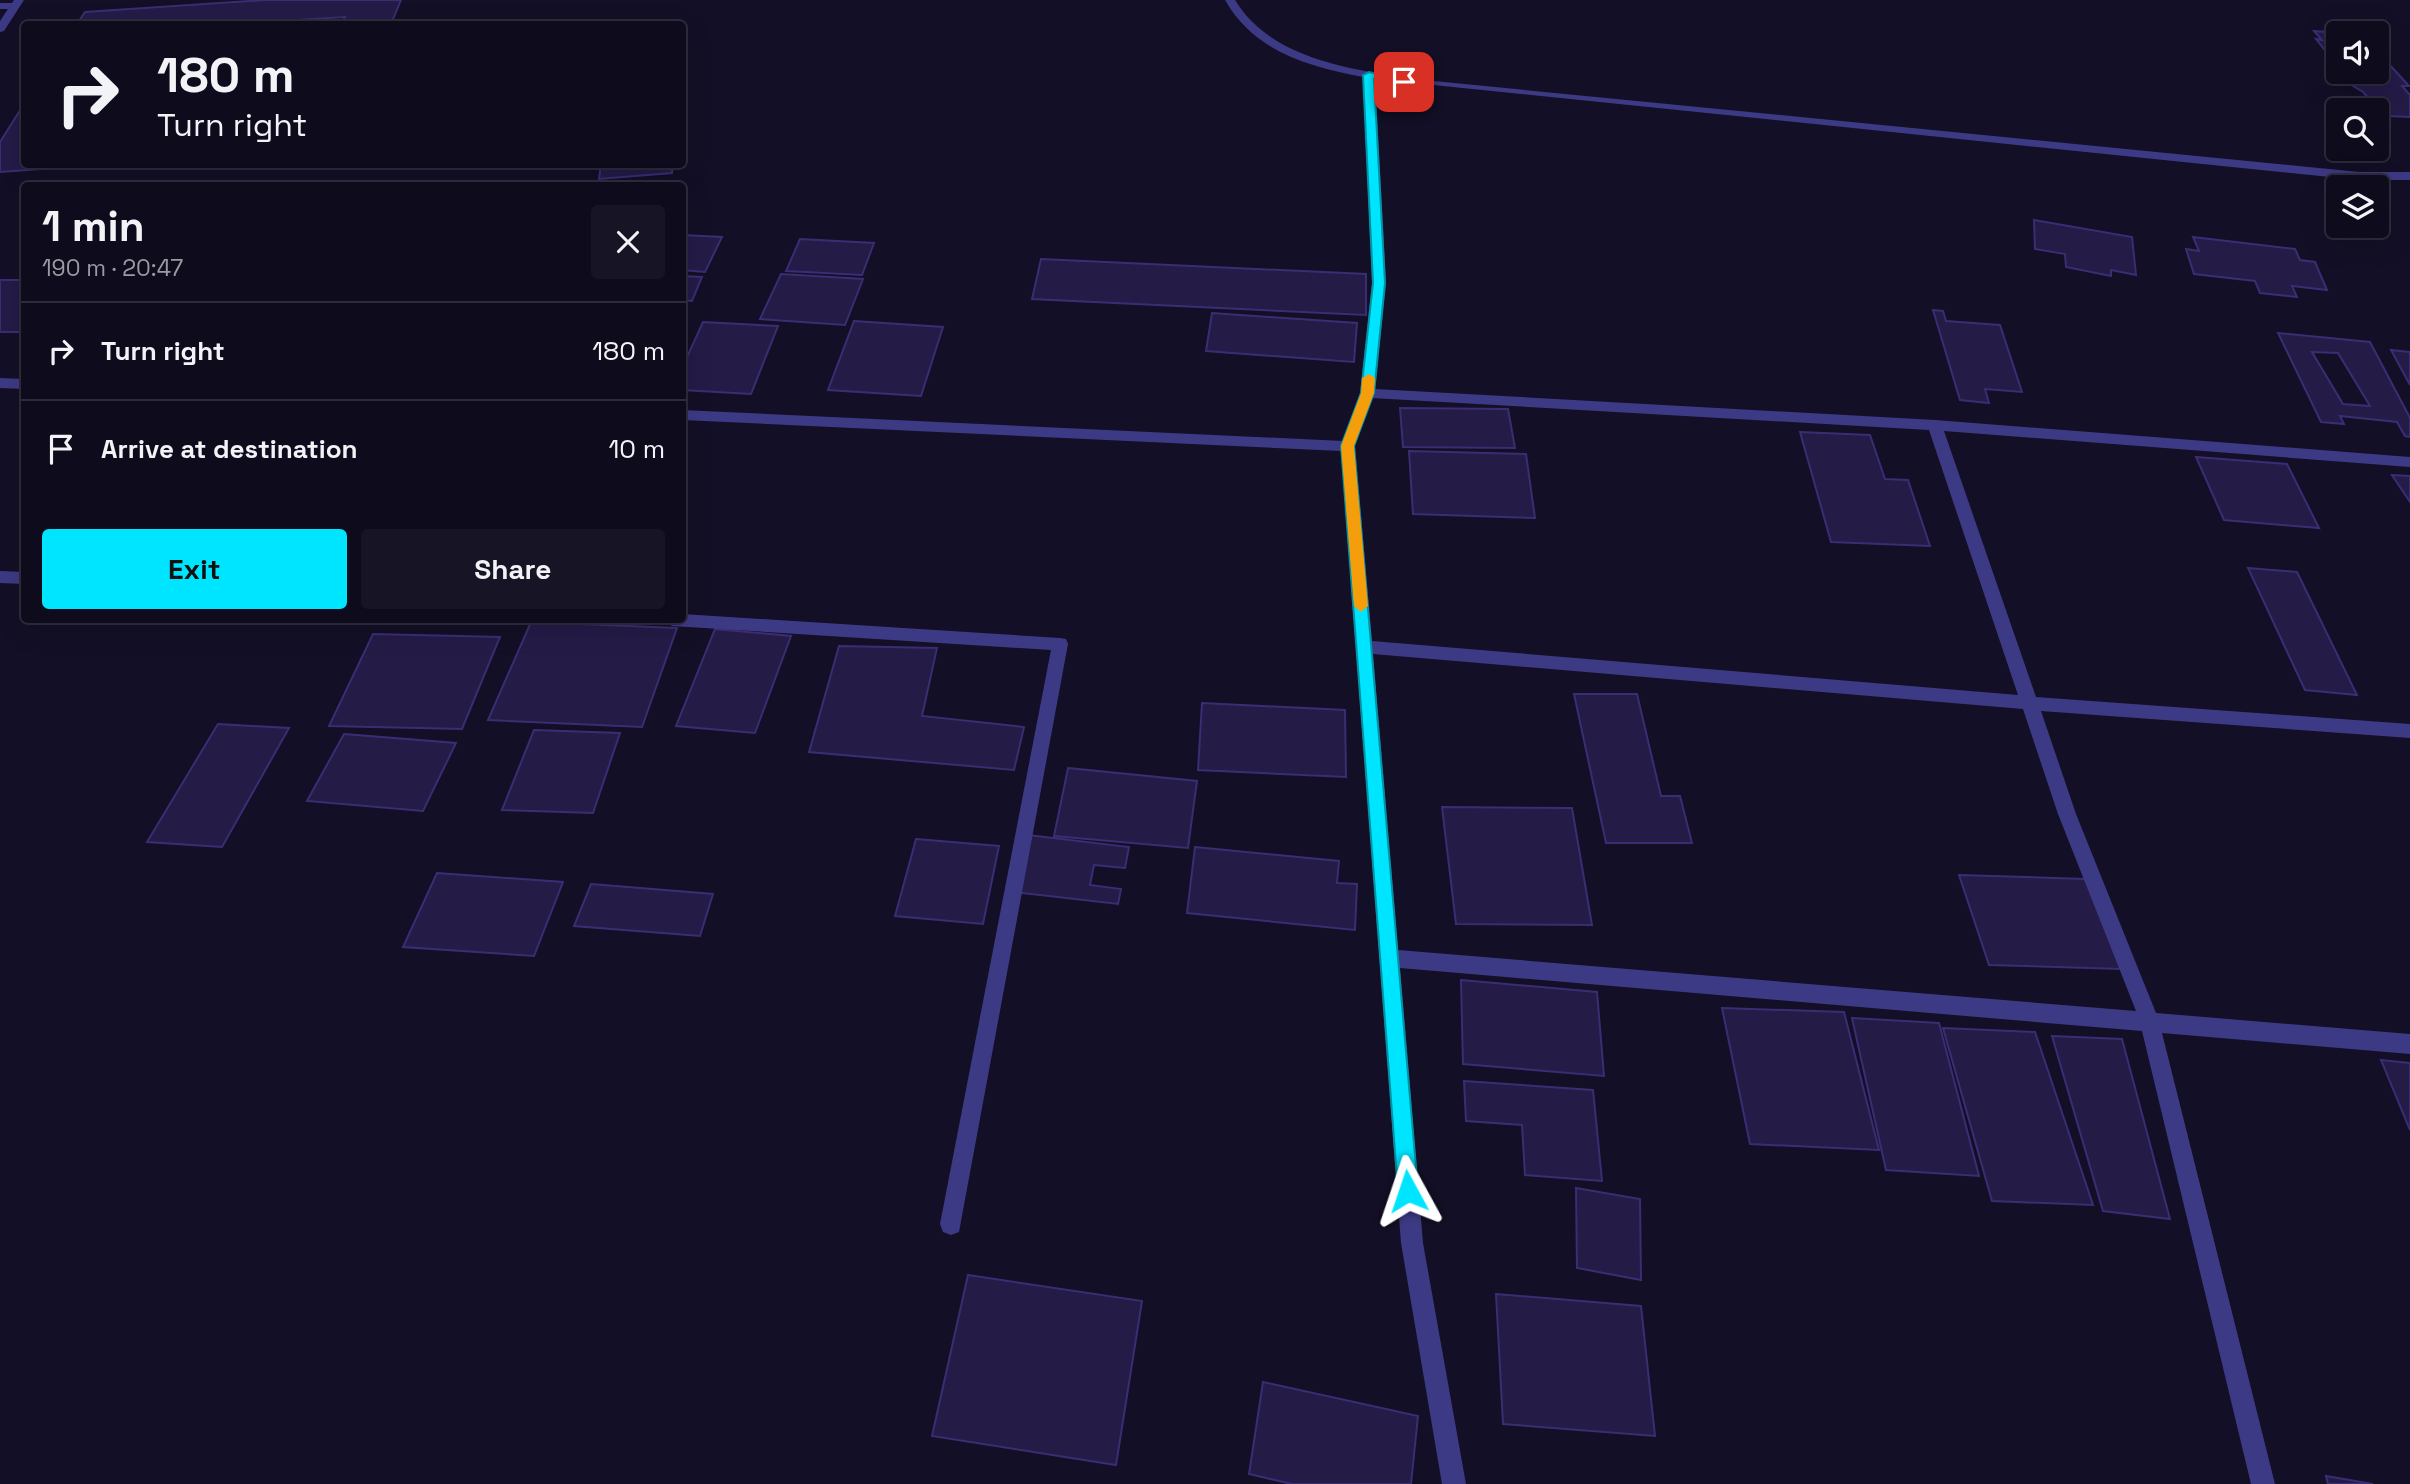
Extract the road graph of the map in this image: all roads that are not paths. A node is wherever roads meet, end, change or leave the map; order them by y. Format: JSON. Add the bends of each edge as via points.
{"nodes":[{"id":1,"x":1230,"y":0,"type":"edge"},
{"id":2,"x":17,"y":3,"type":"edge"},
{"id":3,"x":0,"y":6,"type":"edge"},
{"id":4,"x":0,"y":29,"type":"edge"},
{"id":5,"x":1369,"y":75,"type":"junction"},
{"id":6,"x":2410,"y":176,"type":"edge"},
{"id":7,"x":0,"y":383,"type":"edge"},
{"id":8,"x":21,"y":384,"type":"edge"},
{"id":9,"x":1367,"y":393,"type":"junction"},
{"id":10,"x":686,"y":415,"type":"edge"},
{"id":11,"x":1935,"y":425,"type":"junction"},
{"id":12,"x":1348,"y":446,"type":"junction"},
{"id":13,"x":2410,"y":462,"type":"edge"},
{"id":14,"x":0,"y":577,"type":"edge"},
{"id":15,"x":21,"y":578,"type":"edge"},
{"id":16,"x":686,"y":621,"type":"edge"},
{"id":17,"x":1364,"y":647,"type":"junction"},
{"id":18,"x":2030,"y":704,"type":"junction"},
{"id":19,"x":2410,"y":731,"type":"edge"},
{"id":20,"x":1390,"y":958,"type":"junction"},
{"id":21,"x":2149,"y":1020,"type":"junction"},
{"id":22,"x":2410,"y":1044,"type":"edge"},
{"id":23,"x":951,"y":1224,"type":"dead end"},
{"id":24,"x":1454,"y":1484,"type":"edge"},
{"id":25,"x":2263,"y":1484,"type":"edge"}],
"edges":[{"from":1,"to":5,"type":"street","via":[[1252,32],[1321,66]]},
{"from":2,"to":3,"type":"street"},
{"from":2,"to":4,"type":"street"},
{"from":5,"to":6,"type":"street","via":[[2359,176]]},
{"from":5,"to":9,"type":"street","via":[[1379,283]]},
{"from":7,"to":8,"type":"street"},
{"from":9,"to":11,"type":"street"},
{"from":9,"to":12,"type":"street"},
{"from":10,"to":12,"type":"street"},
{"from":11,"to":13,"type":"street"},
{"from":11,"to":18,"type":"street"},
{"from":12,"to":17,"type":"street"},
{"from":14,"to":15,"type":"street"},
{"from":16,"to":23,"type":"street","via":[[1060,644]]},
{"from":17,"to":18,"type":"street"},
{"from":17,"to":20,"type":"street"},
{"from":18,"to":19,"type":"street"},
{"from":18,"to":21,"type":"street","via":[[2067,814]]},
{"from":20,"to":21,"type":"street"},
{"from":20,"to":24,"type":"street","via":[[1412,1243]]},
{"from":21,"to":22,"type":"street"},
{"from":21,"to":25,"type":"street"}]}
